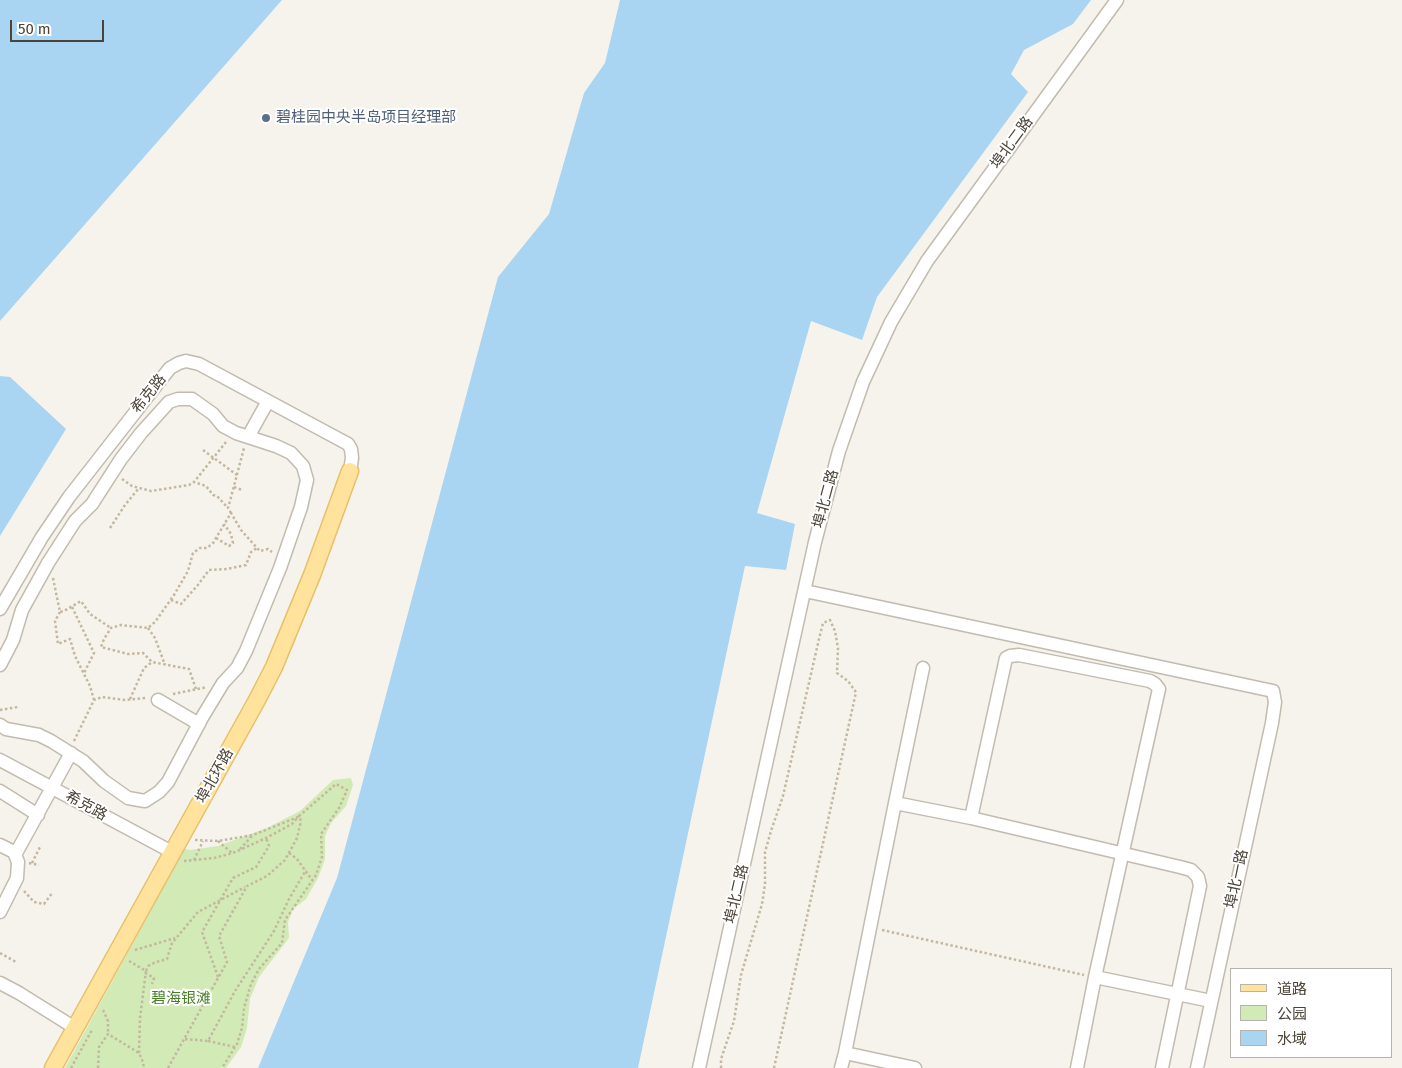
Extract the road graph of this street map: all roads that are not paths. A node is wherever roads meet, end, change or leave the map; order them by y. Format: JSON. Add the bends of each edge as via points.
{"nodes":[{"id":1,"x":1117,"y":0,"type":"edge"},
{"id":2,"x":268,"y":401,"type":"junction"},
{"id":3,"x":248,"y":437,"type":"junction"},
{"id":4,"x":350,"y":471,"type":"joint"},
{"id":5,"x":805,"y":591,"type":"junction"},
{"id":6,"x":0,"y":610,"type":"edge"},
{"id":7,"x":0,"y":665,"type":"edge"},
{"id":8,"x":923,"y":668,"type":"dead end"},
{"id":9,"x":158,"y":700,"type":"road end"},
{"id":10,"x":199,"y":724,"type":"junction"},
{"id":11,"x":0,"y":726,"type":"edge"},
{"id":12,"x":71,"y":754,"type":"junction"},
{"id":13,"x":0,"y":760,"type":"edge"},
{"id":14,"x":52,"y":788,"type":"junction"},
{"id":15,"x":0,"y":791,"type":"edge"},
{"id":16,"x":895,"y":804,"type":"junction"},
{"id":17,"x":38,"y":815,"type":"junction"},
{"id":18,"x":971,"y":818,"type":"junction"},
{"id":19,"x":0,"y":845,"type":"edge"},
{"id":20,"x":1122,"y":854,"type":"junction"},
{"id":21,"x":15,"y":855,"type":"junction"},
{"id":22,"x":177,"y":857,"type":"junction"},
{"id":23,"x":0,"y":912,"type":"edge"},
{"id":24,"x":1095,"y":977,"type":"junction"},
{"id":25,"x":0,"y":983,"type":"edge"},
{"id":26,"x":1177,"y":994,"type":"junction"},
{"id":27,"x":1211,"y":1001,"type":"junction"},
{"id":28,"x":75,"y":1028,"type":"junction"},
{"id":29,"x":845,"y":1053,"type":"junction"},
{"id":30,"x":53,"y":1068,"type":"edge"},
{"id":31,"x":699,"y":1068,"type":"edge"},
{"id":32,"x":841,"y":1068,"type":"edge"},
{"id":33,"x":915,"y":1068,"type":"edge"},
{"id":34,"x":1077,"y":1068,"type":"edge"},
{"id":35,"x":1162,"y":1068,"type":"edge"},
{"id":36,"x":1197,"y":1068,"type":"edge"}],
"edges":[{"from":1,"to":5,"type":"street","name":"埠北二路","via":[[964,209],[922,269],[891,322],[863,382],[839,451]]},
{"from":2,"to":3,"type":"street"},
{"from":2,"to":4,"type":"street","name":"希克路","via":[[348,444],[352,449]]},
{"from":2,"to":6,"type":"street","name":"希克路","via":[[193,362],[179,362],[170,368],[69,497]]},
{"from":3,"to":7,"type":"street","via":[[223,426],[192,399],[169,402],[141,433],[92,504],[75,521],[22,610],[13,640]]},
{"from":3,"to":10,"type":"street","via":[[291,453],[303,466],[307,480],[282,562],[246,651]]},
{"from":4,"to":22,"type":"main road","name":"埠北环路","via":[[274,667]]},
{"from":5,"to":27,"type":"street","name":"埠北一路","via":[[1274,691],[1272,723]]},
{"from":5,"to":31,"type":"street","name":"埠北二路"},
{"from":8,"to":16,"type":"street"},
{"from":9,"to":10,"type":"street"},
{"from":10,"to":12,"type":"street","via":[[168,782],[145,801],[128,798]]},
{"from":11,"to":12,"type":"street","via":[[38,735]]},
{"from":12,"to":14,"type":"street"},
{"from":13,"to":14,"type":"street","name":"希克路"},
{"from":14,"to":17,"type":"street","via":[[50,807]]},
{"from":14,"to":22,"type":"street","name":"希克路"},
{"from":15,"to":17,"type":"street"},
{"from":16,"to":18,"type":"street"},
{"from":16,"to":29,"type":"street"},
{"from":17,"to":21,"type":"street"},
{"from":18,"to":20,"type":"street"},
{"from":18,"to":20,"type":"street","via":[[1006,658],[1019,655],[1150,681],[1159,689]]},
{"from":19,"to":21,"type":"street"},
{"from":20,"to":24,"type":"street"},
{"from":20,"to":26,"type":"street","via":[[1191,870],[1198,877],[1200,886]]},
{"from":21,"to":23,"type":"street","via":[[18,878]]},
{"from":22,"to":28,"type":"main road","name":"埠北环路"},
{"from":24,"to":26,"type":"street"},
{"from":24,"to":34,"type":"street"},
{"from":25,"to":28,"type":"street"},
{"from":26,"to":27,"type":"street"},
{"from":26,"to":35,"type":"street"},
{"from":27,"to":36,"type":"street","name":"埠北一路"},
{"from":28,"to":30,"type":"main road","name":"埠北环路"},
{"from":29,"to":32,"type":"street"},
{"from":29,"to":33,"type":"street"}]}
